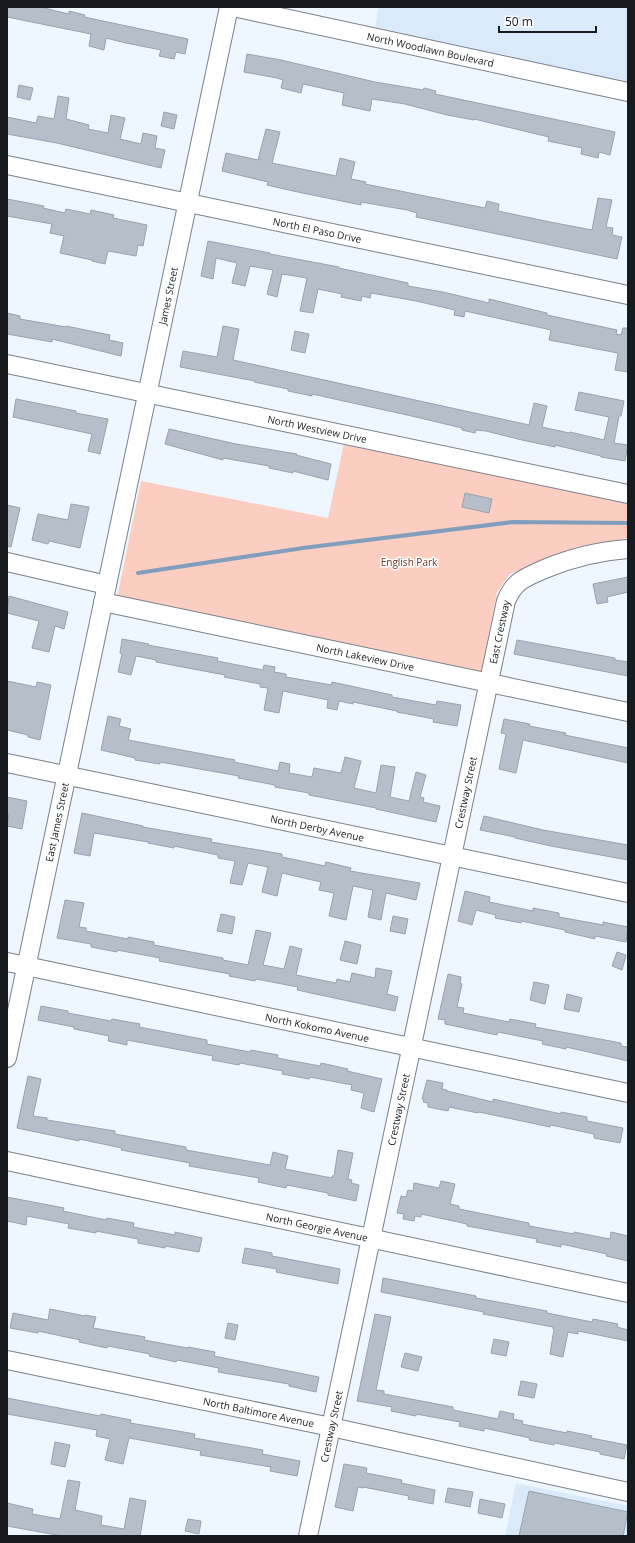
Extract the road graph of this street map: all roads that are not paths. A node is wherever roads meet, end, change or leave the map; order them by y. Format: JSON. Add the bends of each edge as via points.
{"nodes":[{"id":1,"x":229,"y":7,"type":"edge"},
{"id":2,"x":233,"y":7,"type":"edge"},
{"id":3,"x":628,"y":92,"type":"edge"},
{"id":4,"x":7,"y":165,"type":"edge"},
{"id":5,"x":188,"y":202,"type":"junction"},
{"id":6,"x":628,"y":295,"type":"edge"},
{"id":7,"x":7,"y":364,"type":"edge"},
{"id":8,"x":148,"y":394,"type":"junction"},
{"id":9,"x":628,"y":494,"type":"edge"},
{"id":10,"x":628,"y":548,"type":"edge"},
{"id":11,"x":7,"y":562,"type":"edge"},
{"id":12,"x":105,"y":594,"type":"junction"},
{"id":13,"x":489,"y":683,"type":"junction"},
{"id":14,"x":628,"y":712,"type":"edge"},
{"id":15,"x":7,"y":763,"type":"edge"},
{"id":16,"x":67,"y":775,"type":"junction"},
{"id":17,"x":452,"y":856,"type":"junction"},
{"id":18,"x":628,"y":893,"type":"edge"},
{"id":19,"x":7,"y":962,"type":"edge"},
{"id":20,"x":27,"y":966,"type":"junction"},
{"id":21,"x":412,"y":1047,"type":"junction"},
{"id":22,"x":7,"y":1058,"type":"edge"},
{"id":23,"x":628,"y":1093,"type":"edge"},
{"id":24,"x":7,"y":1161,"type":"edge"},
{"id":25,"x":371,"y":1238,"type":"junction"},
{"id":26,"x":628,"y":1293,"type":"edge"},
{"id":27,"x":7,"y":1360,"type":"edge"},
{"id":28,"x":331,"y":1427,"type":"junction"},
{"id":29,"x":628,"y":1492,"type":"edge"},
{"id":30,"x":308,"y":1536,"type":"edge"}],
"edges":[{"from":1,"to":5,"type":"street","name":"James Street"},
{"from":2,"to":3,"type":"street","name":"North Woodlawn Boulevard"},
{"from":4,"to":5,"type":"street","name":"North El Paso Drive"},
{"from":5,"to":6,"type":"street","name":"North El Paso Drive"},
{"from":5,"to":8,"type":"street","name":"James Street"},
{"from":7,"to":8,"type":"street","name":"North Westview Drive"},
{"from":8,"to":9,"type":"street","name":"North Westview Drive"},
{"from":8,"to":12,"type":"street","name":"James Street"},
{"from":10,"to":13,"type":"street","name":"East Crestway","via":[[576,557],[526,577],[517,584],[506,601]]},
{"from":11,"to":12,"type":"street","name":"North Lakeview Drive"},
{"from":12,"to":13,"type":"street","name":"North Lakeview Drive"},
{"from":12,"to":16,"type":"street","name":"East James Street"},
{"from":13,"to":14,"type":"street","name":"North Lakeview Drive"},
{"from":13,"to":17,"type":"street","name":"Crestway Street"},
{"from":15,"to":16,"type":"street","name":"North Derby Avenue"},
{"from":16,"to":17,"type":"street","name":"North Derby Avenue"},
{"from":16,"to":20,"type":"street","name":"East James Street"},
{"from":17,"to":18,"type":"street","name":"North Derby Avenue"},
{"from":17,"to":21,"type":"street","name":"Crestway Street"},
{"from":19,"to":20,"type":"street","name":"North Kokomo Avenue"},
{"from":20,"to":21,"type":"street","name":"North Kokomo Avenue"},
{"from":20,"to":22,"type":"street","name":"East James Street"},
{"from":21,"to":23,"type":"street","name":"North Kokomo Avenue"},
{"from":21,"to":25,"type":"street","name":"Crestway Street"},
{"from":24,"to":25,"type":"street","name":"North Georgie Avenue"},
{"from":25,"to":26,"type":"street","name":"North Georgie Avenue"},
{"from":25,"to":28,"type":"street","name":"Crestway Street"},
{"from":27,"to":28,"type":"street","name":"North Baltimore Avenue"},
{"from":28,"to":29,"type":"street","name":"North Baltimore Avenue"},
{"from":28,"to":30,"type":"street","name":"Crestway Street"}]}
